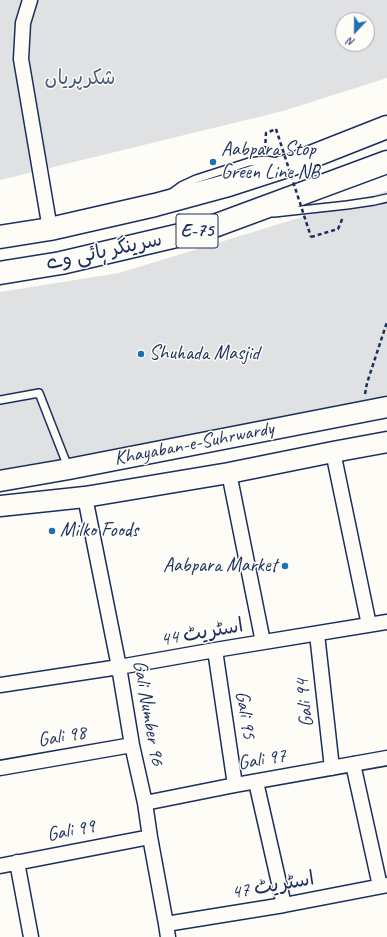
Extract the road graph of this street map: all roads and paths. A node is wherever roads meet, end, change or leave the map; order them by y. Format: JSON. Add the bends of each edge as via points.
{"nodes":[{"id":1,"x":30,"y":0,"type":"edge"},
{"id":2,"x":387,"y":127,"type":"edge"},
{"id":3,"x":265,"y":160,"type":"junction"},
{"id":4,"x":387,"y":162,"type":"edge"},
{"id":5,"x":293,"y":164,"type":"junction"},
{"id":6,"x":387,"y":198,"type":"edge"},
{"id":7,"x":155,"y":205,"type":"junction"},
{"id":8,"x":347,"y":205,"type":"junction"},
{"id":9,"x":242,"y":217,"type":"junction"},
{"id":10,"x":50,"y":229,"type":"junction"},
{"id":11,"x":0,"y":237,"type":"edge"},
{"id":12,"x":0,"y":273,"type":"edge"},
{"id":13,"x":387,"y":322,"type":"edge"},
{"id":14,"x":0,"y":400,"type":"edge"},
{"id":15,"x":387,"y":407,"type":"edge"},
{"id":16,"x":361,"y":412,"type":"junction"},
{"id":17,"x":387,"y":442,"type":"edge"},
{"id":18,"x":333,"y":452,"type":"junction"},
{"id":19,"x":69,"y":469,"type":"junction"},
{"id":20,"x":229,"y":473,"type":"junction"},
{"id":21,"x":0,"y":481,"type":"edge"},
{"id":22,"x":85,"y":497,"type":"junction"},
{"id":23,"x":0,"y":506,"type":"edge"},
{"id":24,"x":387,"y":622,"type":"edge"},
{"id":25,"x":369,"y":625,"type":"junction"},
{"id":26,"x":317,"y":634,"type":"junction"},
{"id":27,"x":263,"y":642,"type":"junction"},
{"id":28,"x":214,"y":650,"type":"junction"},
{"id":29,"x":119,"y":668,"type":"junction"},
{"id":30,"x":0,"y":685,"type":"edge"},
{"id":31,"x":132,"y":745,"type":"junction"},
{"id":32,"x":387,"y":758,"type":"edge"},
{"id":33,"x":353,"y":764,"type":"junction"},
{"id":34,"x":0,"y":768,"type":"edge"},
{"id":35,"x":332,"y":768,"type":"junction"},
{"id":36,"x":256,"y":782,"type":"junction"},
{"id":37,"x":235,"y":785,"type":"junction"},
{"id":38,"x":145,"y":803,"type":"junction"},
{"id":39,"x":150,"y":837,"type":"junction"},
{"id":40,"x":17,"y":862,"type":"junction"},
{"id":41,"x":0,"y":866,"type":"edge"},
{"id":42,"x":383,"y":886,"type":"edge"},
{"id":43,"x":284,"y":906,"type":"junction"},
{"id":44,"x":165,"y":933,"type":"edge"},
{"id":45,"x":31,"y":937,"type":"edge"}],
"edges":[{"from":1,"to":10,"type":"street","via":[[23,23],[21,59]]},
{"from":2,"to":5,"type":"highway","name":"سرینگر ہائی وے","number":"E-75"},
{"from":3,"to":5,"type":"lane"},
{"from":3,"to":7,"type":"lane","via":[[250,162],[196,179],[181,186]]},
{"from":3,"to":8,"type":"path","bridge":true,"via":[[266,133],[276,129],[311,238],[338,229]]},
{"from":4,"to":9,"type":"highway","name":"سرینگر ہائی وے","number":"E-75"},
{"from":5,"to":7,"type":"highway","name":"سرینگر ہائی وے","number":"E-75"},
{"from":6,"to":8,"type":"lane"},
{"from":7,"to":10,"type":"highway","name":"سرینگر ہائی وے","number":"E-75"},
{"from":8,"to":9,"type":"lane"},
{"from":9,"to":12,"type":"highway","name":"سرینگر ہائی وے","number":"E-75","via":[[206,229],[61,263]]},
{"from":10,"to":11,"type":"highway","name":"سرینگر ہائی وے","number":"E-75"},
{"from":13,"to":16,"type":"path","via":[[367,383]]},
{"from":14,"to":19,"type":"lane","via":[[39,393]]},
{"from":15,"to":16,"type":"main road","name":"Khayaban-e-Suhrwardy"},
{"from":16,"to":19,"type":"main road","name":"Khayaban-e-Suhrwardy"},
{"from":17,"to":18,"type":"main road","name":"Khayaban-e-Suhrwardy"},
{"from":18,"to":20,"type":"main road","name":"Khayaban-e-Suhrwardy"},
{"from":18,"to":25,"type":"street"},
{"from":19,"to":21,"type":"main road","name":"Khayaban-e-Suhrwardy"},
{"from":20,"to":22,"type":"main road","name":"Khayaban-e-Suhrwardy"},
{"from":20,"to":27,"type":"street"},
{"from":22,"to":23,"type":"main road","name":"Khayaban-e-Suhrwardy"},
{"from":22,"to":29,"type":"street","name":"Gali Number 96"},
{"from":24,"to":25,"type":"street","name":"اسٹریٹ 44"},
{"from":25,"to":26,"type":"street","name":"اسٹریٹ 44"},
{"from":26,"to":27,"type":"street","name":"اسٹریٹ 44"},
{"from":26,"to":35,"type":"street","name":"Gali 94"},
{"from":27,"to":28,"type":"street","name":"اسٹریٹ 44"},
{"from":28,"to":29,"type":"street","name":"اسٹریٹ 44"},
{"from":28,"to":37,"type":"street","name":"Gali 95"},
{"from":29,"to":30,"type":"street","name":"اسٹریٹ 44"},
{"from":29,"to":31,"type":"street","name":"Gali Number 96"},
{"from":31,"to":34,"type":"street","name":"Gali 98"},
{"from":31,"to":38,"type":"street","name":"Gali Number 96"},
{"from":32,"to":33,"type":"street","name":"Gali 97"},
{"from":33,"to":35,"type":"street","name":"Gali 97"},
{"from":33,"to":42,"type":"street"},
{"from":35,"to":36,"type":"street","name":"Gali 97"},
{"from":36,"to":37,"type":"street","name":"Gali 97"},
{"from":36,"to":43,"type":"street"},
{"from":37,"to":38,"type":"street","name":"Gali 97"},
{"from":38,"to":39,"type":"street","name":"Gali Number 96"},
{"from":39,"to":40,"type":"street","name":"Gali 99"},
{"from":39,"to":44,"type":"street","name":"Gali Number 96"},
{"from":40,"to":41,"type":"street","name":"Gali 99"},
{"from":40,"to":45,"type":"street"},
{"from":42,"to":43,"type":"street","name":"اسٹریٹ 47"},
{"from":43,"to":44,"type":"street","name":"اسٹریٹ 47"}]}
